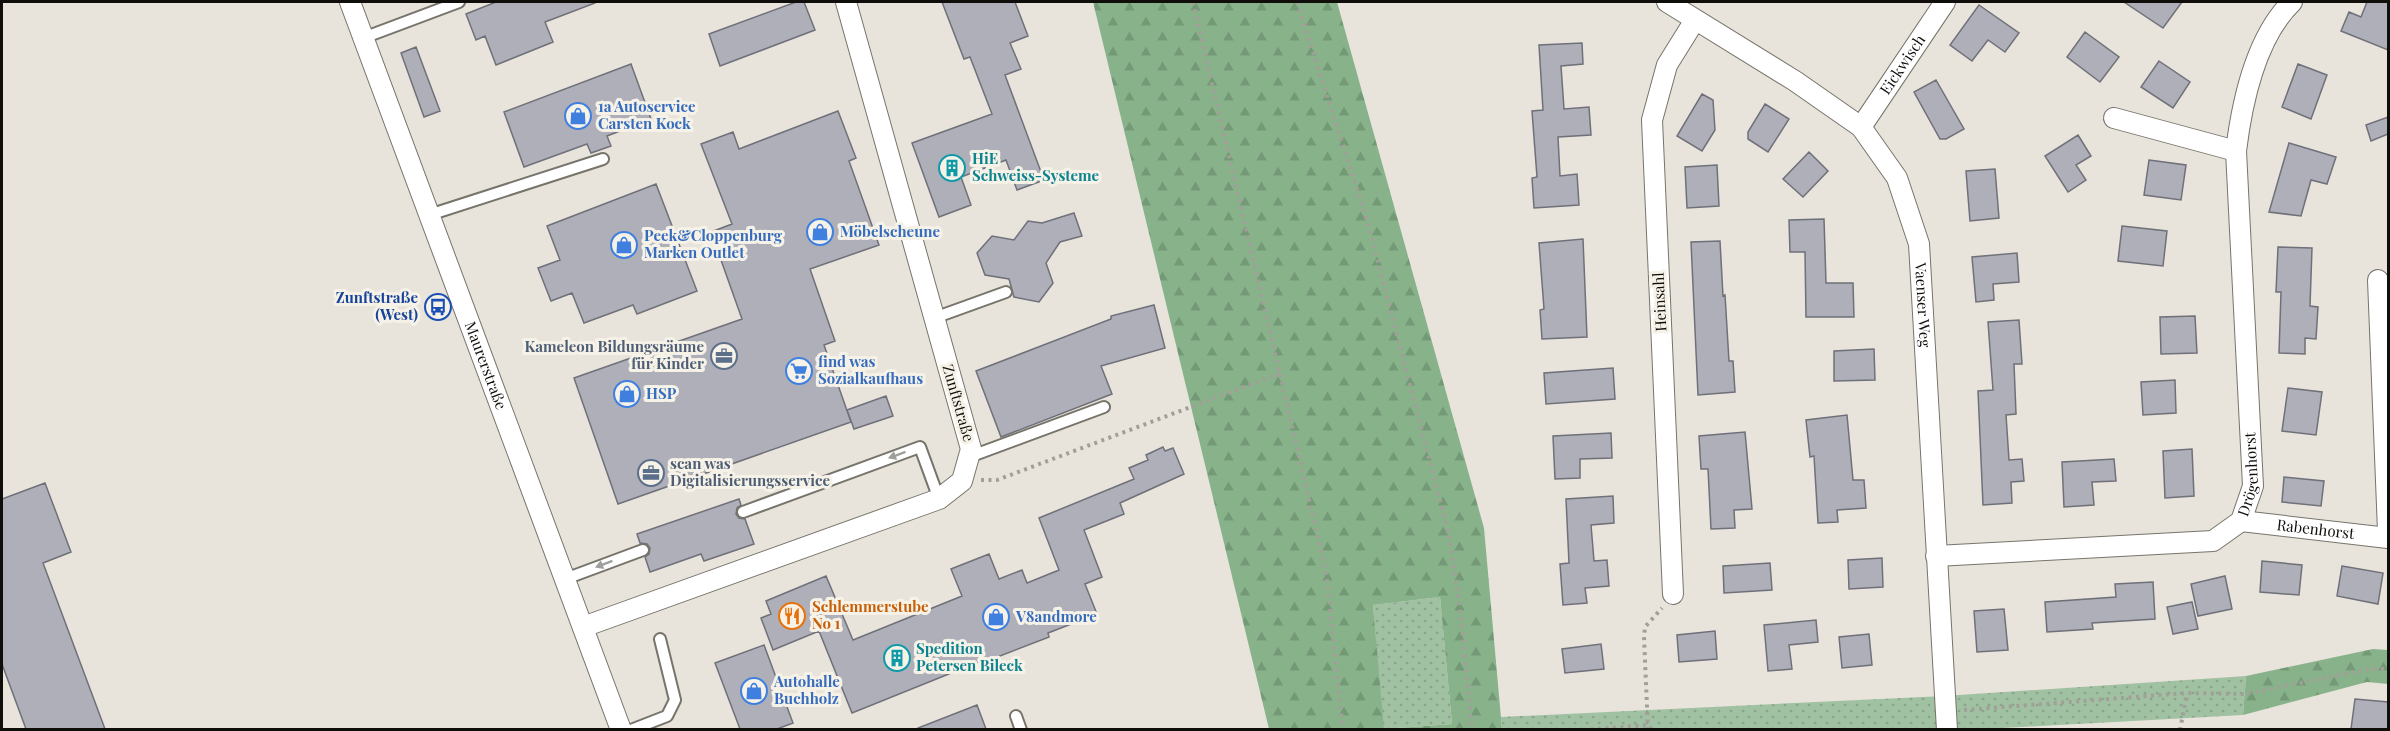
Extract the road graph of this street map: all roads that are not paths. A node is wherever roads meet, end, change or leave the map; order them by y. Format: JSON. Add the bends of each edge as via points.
{"nodes":[{"id":1,"x":350,"y":2,"type":"edge"},
{"id":2,"x":459,"y":2,"type":"edge"},
{"id":3,"x":846,"y":2,"type":"edge"},
{"id":4,"x":1667,"y":2,"type":"edge"},
{"id":5,"x":1945,"y":2,"type":"edge"},
{"id":6,"x":2292,"y":2,"type":"edge"},
{"id":7,"x":1695,"y":20,"type":"junction"},
{"id":8,"x":363,"y":38,"type":"junction"},
{"id":9,"x":2114,"y":118,"type":"dead end"},
{"id":10,"x":1861,"y":127,"type":"junction"},
{"id":11,"x":2236,"y":151,"type":"junction"},
{"id":12,"x":603,"y":159,"type":"dead end"},
{"id":13,"x":429,"y":215,"type":"junction"},
{"id":14,"x":2378,"y":280,"type":"dead end"},
{"id":15,"x":1005,"y":292,"type":"dead end"},
{"id":16,"x":934,"y":318,"type":"junction"},
{"id":17,"x":1104,"y":407,"type":"dead end"},
{"id":18,"x":969,"y":457,"type":"junction"},
{"id":19,"x":939,"y":499,"type":"junction"},
{"id":20,"x":743,"y":512,"type":"dead end"},
{"id":21,"x":2241,"y":521,"type":"junction"},
{"id":22,"x":2388,"y":531,"type":"edge"},
{"id":23,"x":2388,"y":538,"type":"edge"},
{"id":24,"x":643,"y":550,"type":"dead end"},
{"id":25,"x":1936,"y":556,"type":"junction"},
{"id":26,"x":565,"y":579,"type":"junction"},
{"id":27,"x":1673,"y":594,"type":"road end"},
{"id":28,"x":583,"y":627,"type":"junction"},
{"id":29,"x":660,"y":639,"type":"dead end"},
{"id":30,"x":1016,"y":716,"type":"dead end"},
{"id":31,"x":1946,"y":721,"type":"edge"},
{"id":32,"x":621,"y":729,"type":"edge"},
{"id":33,"x":631,"y":729,"type":"edge"},
{"id":34,"x":1021,"y":729,"type":"edge"}],
"edges":[{"from":1,"to":8,"type":"street","name":"Maurerstraße"},
{"from":2,"to":8,"type":"lane"},
{"from":3,"to":16,"type":"street","name":"Zunftstraße"},
{"from":4,"to":7,"type":"street","name":"Vaenser Weg"},
{"from":5,"to":10,"type":"street","name":"Eickwisch"},
{"from":6,"to":11,"type":"street","name":"Drögenhorst","via":[[2281,12],[2259,55],[2241,113]]},
{"from":7,"to":10,"type":"street","name":"Vaenser Weg"},
{"from":7,"to":27,"type":"street","name":"Heinsahl","via":[[1667,65],[1652,120]]},
{"from":8,"to":13,"type":"street","name":"Maurerstraße"},
{"from":9,"to":11,"type":"street"},
{"from":10,"to":25,"type":"street","name":"Vaenser Weg","via":[[1897,178],[1919,244]]},
{"from":11,"to":21,"type":"street","name":"Drögenhorst","via":[[2253,486]]},
{"from":12,"to":13,"type":"lane"},
{"from":13,"to":26,"type":"street","name":"Maurerstraße"},
{"from":14,"to":22,"type":"street"},
{"from":15,"to":16,"type":"lane"},
{"from":16,"to":18,"type":"street","name":"Zunftstraße","via":[[971,449]]},
{"from":17,"to":18,"type":"lane"},
{"from":18,"to":19,"type":"street","name":"Zunftstraße","via":[[962,481]]},
{"from":19,"to":20,"type":"lane","one_way":true,"via":[[920,447]]},
{"from":19,"to":28,"type":"street"},
{"from":21,"to":23,"type":"street","name":"Rabenhorst"},
{"from":21,"to":25,"type":"street","name":"Drögenhorst","via":[[2213,541]]},
{"from":24,"to":26,"type":"lane","one_way":true},
{"from":25,"to":31,"type":"street","name":"Vaenser Weg"},
{"from":26,"to":28,"type":"street","name":"Maurerstraße"},
{"from":28,"to":32,"type":"street","name":"Maurerstraße"},
{"from":29,"to":33,"type":"lane","via":[[675,700],[667,716]]},
{"from":30,"to":34,"type":"lane"}]}
